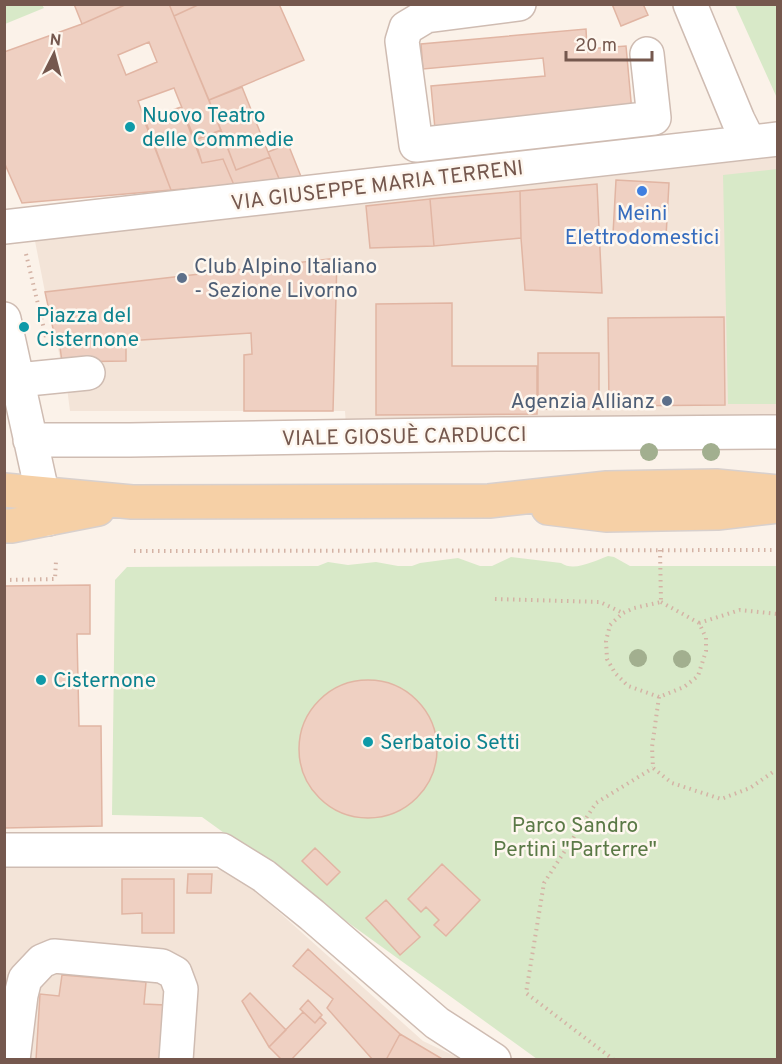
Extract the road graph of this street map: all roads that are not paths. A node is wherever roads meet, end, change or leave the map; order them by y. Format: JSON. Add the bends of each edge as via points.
{"nodes":[{"id":1,"x":519,"y":4,"type":"edge"},
{"id":2,"x":690,"y":4,"type":"edge"},
{"id":3,"x":647,"y":54,"type":"dead end"},
{"id":4,"x":614,"y":122,"type":"junction"},
{"id":5,"x":763,"y":141,"type":"edge"},
{"id":6,"x":619,"y":157,"type":"junction"},
{"id":7,"x":12,"y":226,"type":"edge"},
{"id":8,"x":4,"y":319,"type":"edge"},
{"id":9,"x":88,"y":373,"type":"dead end"},
{"id":10,"x":18,"y":380,"type":"junction"},
{"id":11,"x":777,"y":424,"type":"edge"},
{"id":12,"x":30,"y":440,"type":"junction"},
{"id":13,"x":4,"y":490,"type":"edge"},
{"id":14,"x":777,"y":492,"type":"edge"},
{"id":15,"x":489,"y":501,"type":"junction"},
{"id":16,"x":45,"y":506,"type":"junction"},
{"id":17,"x":777,"y":506,"type":"edge"},
{"id":18,"x":4,"y":526,"type":"edge"},
{"id":19,"x":4,"y":850,"type":"edge"},
{"id":20,"x":13,"y":1059,"type":"edge"},
{"id":21,"x":176,"y":1059,"type":"edge"},
{"id":22,"x":494,"y":1059,"type":"edge"}],
"edges":[{"from":1,"to":4,"type":"street","via":[[426,16],[406,28],[402,41],[416,145]]},
{"from":2,"to":5,"type":"street","name":"VIA GIUSEPPE MARIA TERRENI","via":[[738,120]]},
{"from":3,"to":4,"type":"street","via":[[654,118]]},
{"from":4,"to":6,"type":"street"},
{"from":5,"to":6,"type":"street","name":"VIA GIUSEPPE MARIA TERRENI"},
{"from":6,"to":7,"type":"street","name":"VIA GIUSEPPE MARIA TERRENI"},
{"from":8,"to":10,"type":"street"},
{"from":9,"to":10,"type":"street"},
{"from":10,"to":12,"type":"street"},
{"from":11,"to":12,"type":"street","name":"VIALE GIOSUÈ CARDUCCI","via":[[496,434]]},
{"from":12,"to":16,"type":"street"},
{"from":13,"to":16,"type":"main road"},
{"from":14,"to":15,"type":"main road","via":[[716,486],[607,488]]},
{"from":15,"to":16,"type":"main road","via":[[132,502]]},
{"from":15,"to":17,"type":"main road","via":[[606,514],[717,513]]},
{"from":16,"to":18,"type":"main road"},
{"from":19,"to":22,"type":"street","via":[[222,850],[264,876],[437,1023]]},
{"from":20,"to":21,"type":"street","via":[[25,979],[42,961],[54,956],[162,966],[175,973],[181,989]]}]}
